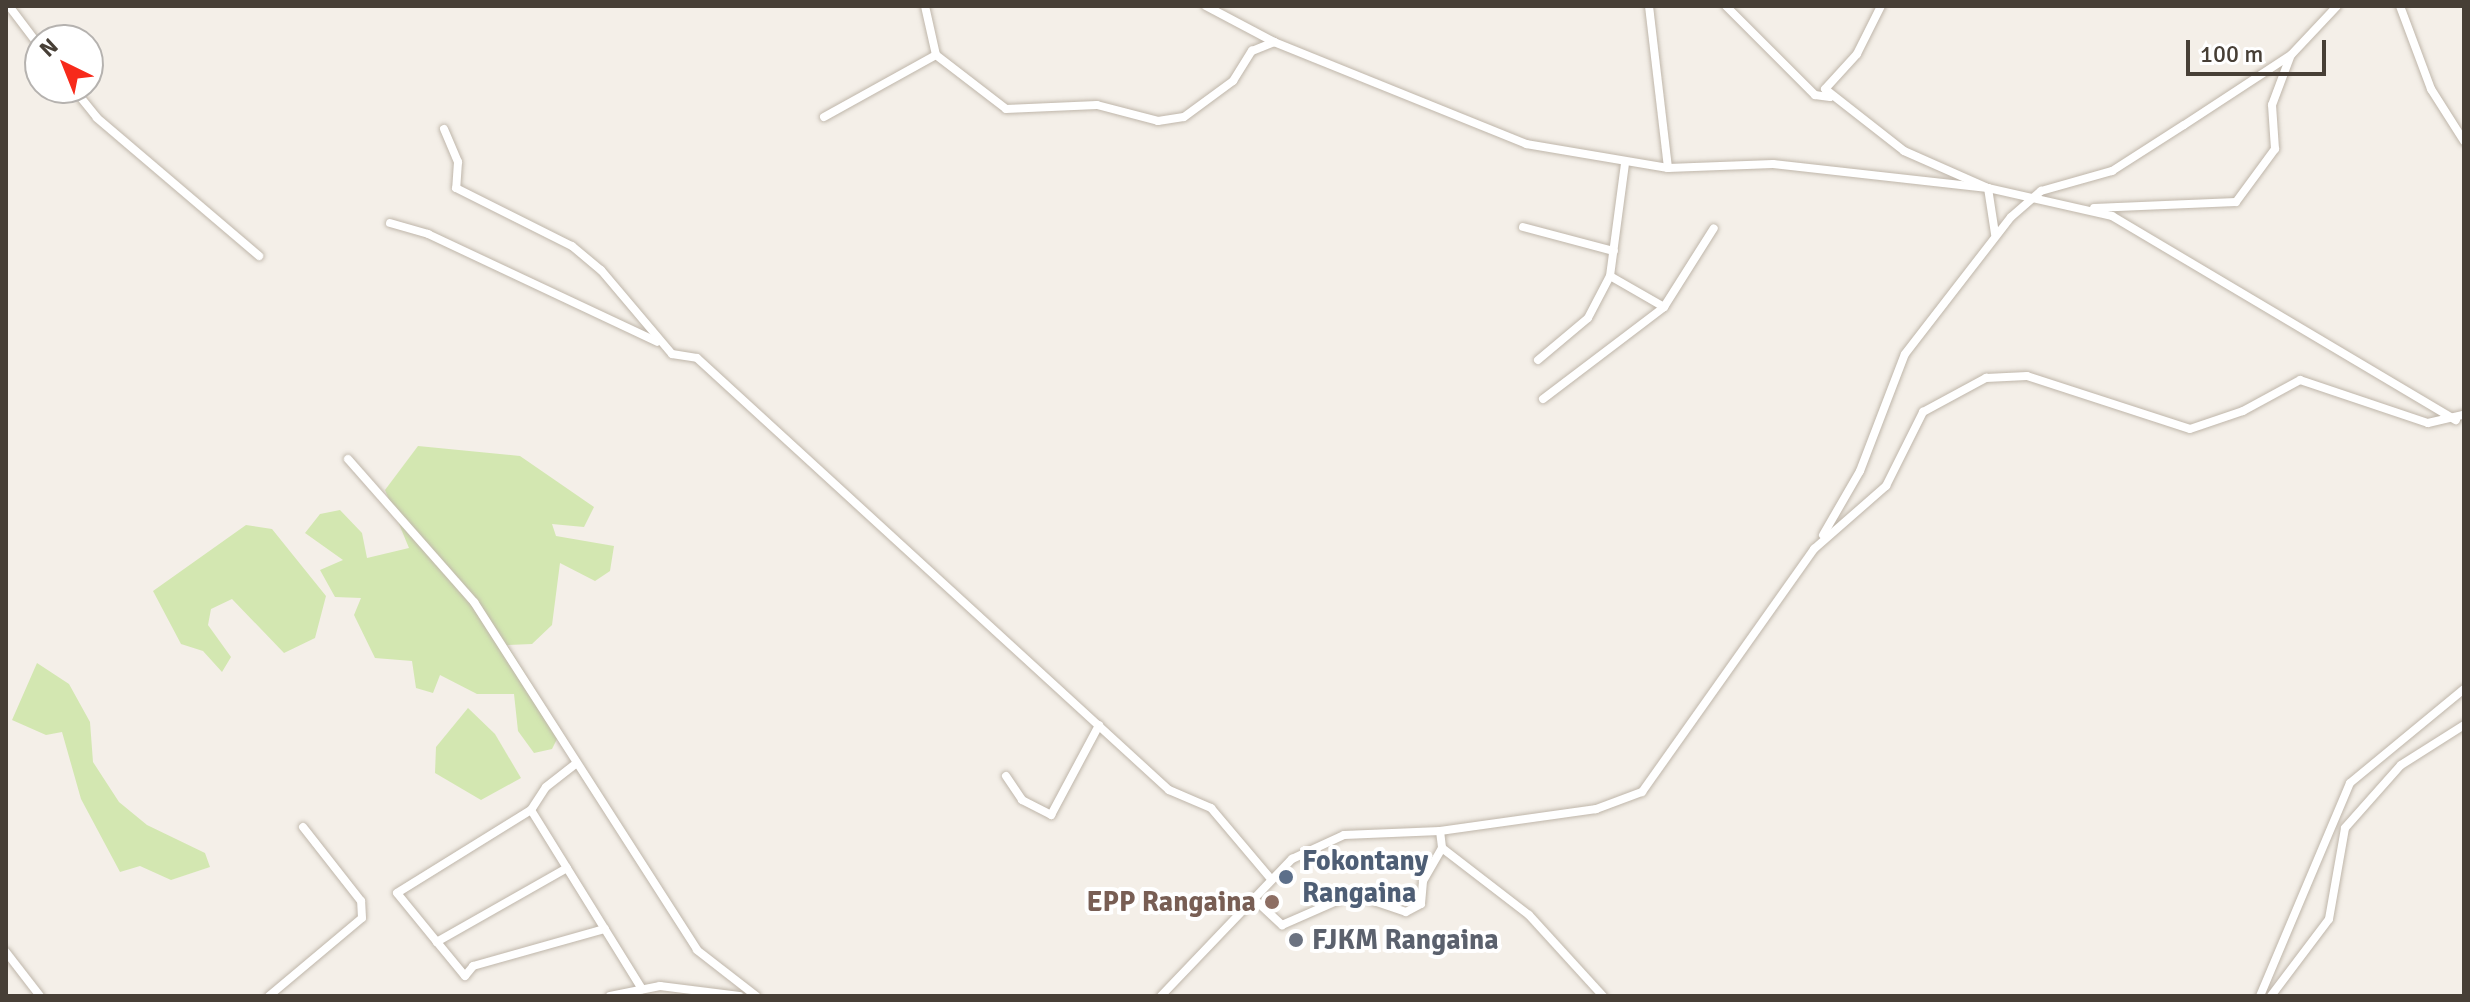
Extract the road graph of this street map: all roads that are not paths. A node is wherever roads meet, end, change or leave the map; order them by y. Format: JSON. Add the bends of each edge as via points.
{"nodes":[{"id":1,"x":9,"y":6,"type":"edge"},
{"id":2,"x":925,"y":6,"type":"edge"},
{"id":3,"x":1206,"y":6,"type":"edge"},
{"id":4,"x":1649,"y":6,"type":"edge"},
{"id":5,"x":1726,"y":6,"type":"edge"},
{"id":6,"x":1881,"y":6,"type":"edge"},
{"id":7,"x":2337,"y":6,"type":"edge"},
{"id":8,"x":2400,"y":6,"type":"edge"},
{"id":9,"x":24,"y":26,"type":"edge"},
{"id":10,"x":1274,"y":42,"type":"junction"},
{"id":11,"x":936,"y":55,"type":"junction"},
{"id":12,"x":2291,"y":55,"type":"junction"},
{"id":13,"x":1830,"y":97,"type":"junction"},
{"id":14,"x":86,"y":104,"type":"edge"},
{"id":15,"x":824,"y":117,"type":"dead end"},
{"id":16,"x":444,"y":129,"type":"dead end"},
{"id":17,"x":2464,"y":141,"type":"edge"},
{"id":18,"x":1625,"y":164,"type":"junction"},
{"id":19,"x":1668,"y":168,"type":"junction"},
{"id":20,"x":1988,"y":188,"type":"junction"},
{"id":21,"x":2033,"y":198,"type":"junction"},
{"id":22,"x":2069,"y":206,"type":"junction"},
{"id":23,"x":390,"y":223,"type":"dead end"},
{"id":24,"x":1523,"y":227,"type":"dead end"},
{"id":25,"x":1714,"y":228,"type":"dead end"},
{"id":26,"x":1995,"y":234,"type":"junction"},
{"id":27,"x":1614,"y":251,"type":"junction"},
{"id":28,"x":259,"y":256,"type":"dead end"},
{"id":29,"x":1610,"y":276,"type":"junction"},
{"id":30,"x":1664,"y":307,"type":"junction"},
{"id":31,"x":661,"y":344,"type":"junction"},
{"id":32,"x":1538,"y":360,"type":"dead end"},
{"id":33,"x":1543,"y":399,"type":"dead end"},
{"id":34,"x":2460,"y":418,"type":"edge"},
{"id":35,"x":348,"y":459,"type":"dead end"},
{"id":36,"x":1814,"y":549,"type":"junction"},
{"id":37,"x":2464,"y":689,"type":"edge"},
{"id":38,"x":1099,"y":725,"type":"junction"},
{"id":39,"x":2464,"y":725,"type":"edge"},
{"id":40,"x":577,"y":763,"type":"junction"},
{"id":41,"x":1006,"y":776,"type":"dead end"},
{"id":42,"x":531,"y":810,"type":"junction"},
{"id":43,"x":303,"y":827,"type":"dead end"},
{"id":44,"x":1440,"y":831,"type":"junction"},
{"id":45,"x":1442,"y":848,"type":"junction"},
{"id":46,"x":567,"y":868,"type":"junction"},
{"id":47,"x":1271,"y":879,"type":"junction"},
{"id":48,"x":1253,"y":898,"type":"junction"},
{"id":49,"x":605,"y":929,"type":"junction"},
{"id":50,"x":437,"y":942,"type":"junction"},
{"id":51,"x":6,"y":952,"type":"edge"},
{"id":52,"x":642,"y":989,"type":"junction"},
{"id":53,"x":40,"y":996,"type":"edge"},
{"id":54,"x":269,"y":996,"type":"edge"},
{"id":55,"x":610,"y":996,"type":"edge"},
{"id":56,"x":739,"y":996,"type":"edge"},
{"id":57,"x":756,"y":996,"type":"edge"},
{"id":58,"x":1161,"y":996,"type":"edge"},
{"id":59,"x":1603,"y":996,"type":"edge"},
{"id":60,"x":2260,"y":996,"type":"edge"},
{"id":61,"x":2271,"y":996,"type":"edge"}],
"edges":[{"from":1,"to":9,"type":"street"},
{"from":2,"to":11,"type":"street"},
{"from":3,"to":10,"type":"street"},
{"from":4,"to":19,"type":"street"},
{"from":5,"to":13,"type":"street","via":[[1815,95]]},
{"from":6,"to":13,"type":"street","via":[[1857,54],[1829,81]]},
{"from":7,"to":12,"type":"street"},
{"from":8,"to":17,"type":"street","via":[[2431,89]]},
{"from":10,"to":11,"type":"street","via":[[1252,51],[1233,81],[1205,103],[1158,121],[1097,105],[1006,109]]},
{"from":10,"to":18,"type":"street","via":[[1526,144]]},
{"from":11,"to":15,"type":"street"},
{"from":12,"to":21,"type":"street","via":[[2112,171],[2071,178]]},
{"from":12,"to":22,"type":"street","via":[[2272,105],[2270,165],[2236,202],[2210,209]]},
{"from":13,"to":20,"type":"street","via":[[1904,151]]},
{"from":14,"to":28,"type":"street"},
{"from":16,"to":31,"type":"street","via":[[458,162],[456,188],[572,246],[601,270]]},
{"from":18,"to":19,"type":"street"},
{"from":18,"to":27,"type":"street"},
{"from":19,"to":20,"type":"street","via":[[1773,164]]},
{"from":20,"to":21,"type":"street"},
{"from":20,"to":26,"type":"street"},
{"from":21,"to":22,"type":"street"},
{"from":21,"to":26,"type":"street"},
{"from":22,"to":34,"type":"street","via":[[2112,216]]},
{"from":23,"to":31,"type":"street"},
{"from":24,"to":27,"type":"street"},
{"from":25,"to":30,"type":"street"},
{"from":26,"to":36,"type":"street","via":[[1905,354],[1860,471]]},
{"from":27,"to":29,"type":"street"},
{"from":29,"to":30,"type":"street"},
{"from":29,"to":32,"type":"street","via":[[1588,318]]},
{"from":30,"to":33,"type":"street"},
{"from":31,"to":38,"type":"street","via":[[697,358]]},
{"from":34,"to":36,"type":"street","via":[[2428,423],[2300,380],[2243,411],[2190,429],[2027,376],[1986,378],[1923,412],[1886,486]]},
{"from":35,"to":40,"type":"street","via":[[474,602]]},
{"from":36,"to":44,"type":"street","via":[[1642,792],[1596,809]]},
{"from":37,"to":60,"type":"street","via":[[2350,783]]},
{"from":38,"to":41,"type":"street","via":[[1051,815],[1022,800]]},
{"from":38,"to":47,"type":"street","via":[[1169,790],[1211,808]]},
{"from":39,"to":61,"type":"street","via":[[2401,765],[2345,828],[2329,919]]},
{"from":40,"to":42,"type":"street","via":[[546,787]]},
{"from":40,"to":57,"type":"street","via":[[697,950]]},
{"from":42,"to":46,"type":"street"},
{"from":42,"to":50,"type":"street","via":[[397,893]]},
{"from":43,"to":54,"type":"street","via":[[361,901],[362,918]]},
{"from":44,"to":45,"type":"street"},
{"from":44,"to":47,"type":"street","via":[[1344,835],[1292,859]]},
{"from":45,"to":48,"type":"street","via":[[1423,881],[1421,904],[1406,912],[1353,894],[1282,925]]},
{"from":45,"to":59,"type":"street","via":[[1529,915]]},
{"from":46,"to":49,"type":"street"},
{"from":46,"to":50,"type":"street"},
{"from":47,"to":48,"type":"street"},
{"from":48,"to":58,"type":"street"},
{"from":49,"to":50,"type":"street","via":[[473,966],[465,976]]},
{"from":49,"to":52,"type":"street"},
{"from":51,"to":53,"type":"street"},
{"from":52,"to":55,"type":"street"},
{"from":52,"to":56,"type":"street","via":[[712,988]]}]}
